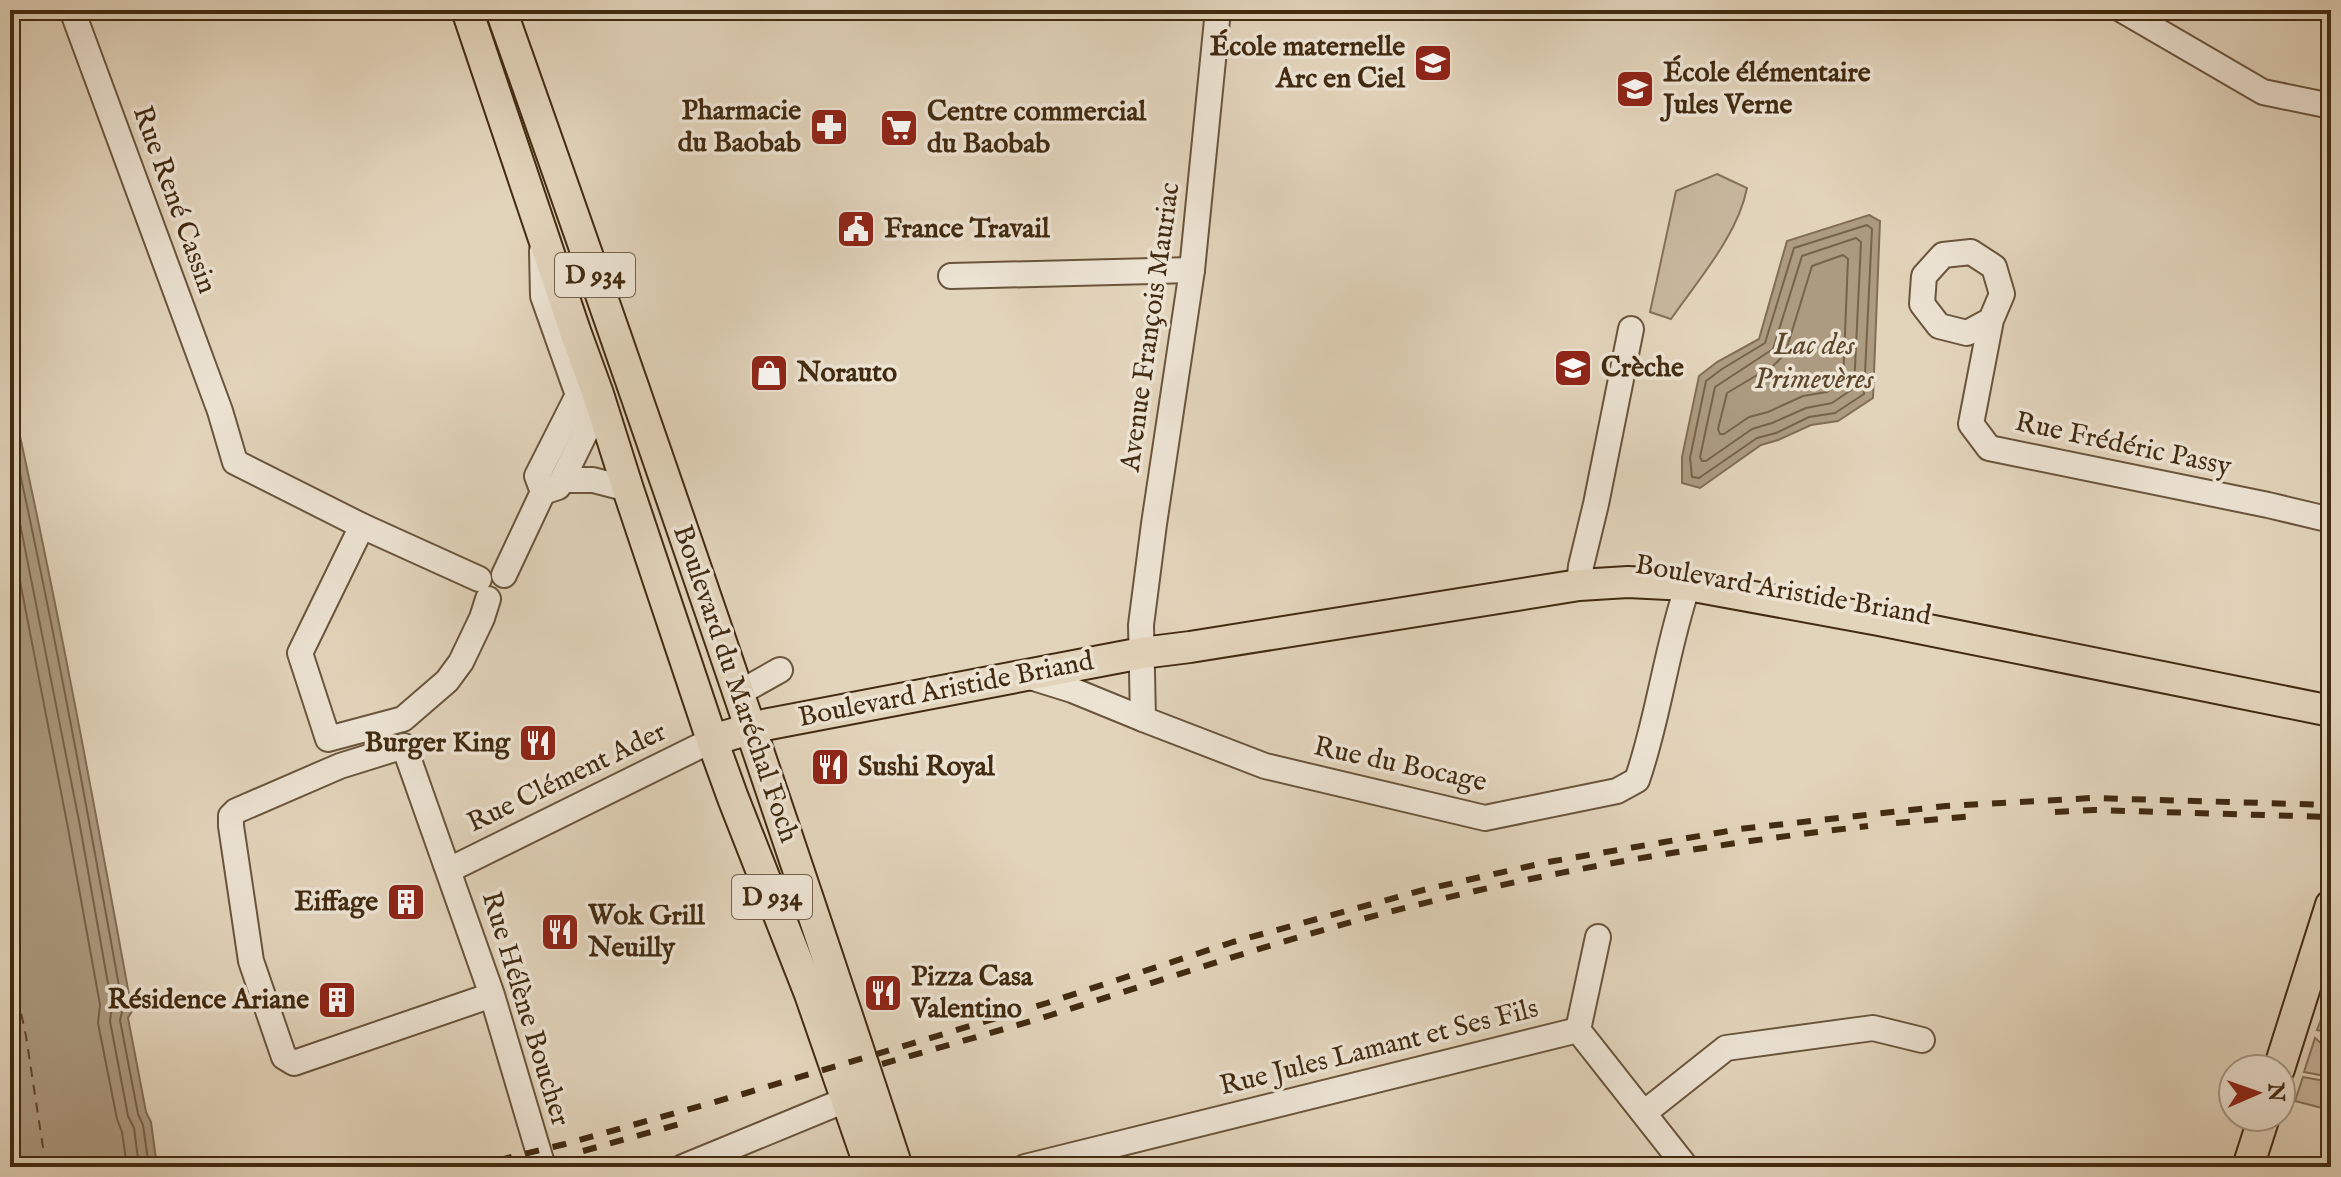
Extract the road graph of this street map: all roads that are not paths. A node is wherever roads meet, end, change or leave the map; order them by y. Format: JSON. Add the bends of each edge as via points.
{"nodes":[{"id":1,"x":72,"y":10,"type":"edge"},
{"id":2,"x":467,"y":10,"type":"edge"},
{"id":3,"x":501,"y":10,"type":"edge"},
{"id":4,"x":1218,"y":10,"type":"edge"},
{"id":5,"x":2122,"y":10,"type":"edge"},
{"id":6,"x":2331,"y":106,"type":"edge"},
{"id":7,"x":1192,"y":270,"type":"junction"},
{"id":8,"x":951,"y":276,"type":"dead end"},
{"id":9,"x":1991,"y":320,"type":"dead end"},
{"id":10,"x":1631,"y":329,"type":"dead end"},
{"id":11,"x":631,"y":383,"type":"junction"},
{"id":12,"x":588,"y":394,"type":"junction"},
{"id":13,"x":552,"y":486,"type":"junction"},
{"id":14,"x":628,"y":489,"type":"junction"},
{"id":15,"x":2331,"y":520,"type":"edge"},
{"id":16,"x":362,"y":526,"type":"junction"},
{"id":17,"x":1580,"y":576,"type":"junction"},
{"id":18,"x":1688,"y":585,"type":"junction"},
{"id":19,"x":484,"y":589,"type":"junction"},
{"id":20,"x":675,"y":626,"type":"junction"},
{"id":21,"x":1142,"y":653,"type":"junction"},
{"id":22,"x":780,"y":670,"type":"dead end"},
{"id":23,"x":1021,"y":674,"type":"junction"},
{"id":24,"x":739,"y":693,"type":"junction"},
{"id":25,"x":2331,"y":693,"type":"edge"},
{"id":26,"x":2331,"y":711,"type":"edge"},
{"id":27,"x":1143,"y":719,"type":"junction"},
{"id":28,"x":751,"y":728,"type":"junction"},
{"id":29,"x":712,"y":740,"type":"junction"},
{"id":30,"x":449,"y":870,"type":"junction"},
{"id":31,"x":2331,"y":905,"type":"edge"},
{"id":32,"x":817,"y":924,"type":"junction"},
{"id":33,"x":1598,"y":937,"type":"dead end"},
{"id":34,"x":2323,"y":954,"type":"edge"},
{"id":35,"x":492,"y":995,"type":"junction"},
{"id":36,"x":1578,"y":1030,"type":"junction"},
{"id":37,"x":1922,"y":1040,"type":"dead end"},
{"id":38,"x":2285,"y":1053,"type":"edge"},
{"id":39,"x":848,"y":1099,"type":"junction"},
{"id":40,"x":1644,"y":1113,"type":"junction"},
{"id":41,"x":2259,"y":1133,"type":"edge"},
{"id":42,"x":543,"y":1167,"type":"edge"},
{"id":43,"x":683,"y":1167,"type":"edge"},
{"id":44,"x":870,"y":1167,"type":"edge"},
{"id":45,"x":897,"y":1167,"type":"edge"},
{"id":46,"x":1025,"y":1167,"type":"edge"},
{"id":47,"x":1686,"y":1167,"type":"edge"},
{"id":48,"x":2248,"y":1167,"type":"edge"}],
"edges":[{"from":1,"to":16,"type":"street","name":"Rue René Cassin","via":[[235,462]]},
{"from":2,"to":12,"type":"main road","name":"Boulevard du Maréchal Foch","number":"D 934","via":[[541,229]]},
{"from":3,"to":11,"type":"main road","name":"Boulevard du Maréchal Foch","number":"D 934"},
{"from":4,"to":7,"type":"street","name":"Avenue François Mauriac"},
{"from":5,"to":6,"type":"street","via":[[2263,92]]},
{"from":7,"to":8,"type":"street"},
{"from":7,"to":21,"type":"street","name":"Avenue François Mauriac","via":[[1154,524]]},
{"from":9,"to":15,"type":"street","name":"Rue Frédéric Passy","via":[[1971,424],[1989,448]]},
{"from":10,"to":17,"type":"street"},
{"from":11,"to":12,"type":"main road"},
{"from":11,"to":24,"type":"main road","name":"Boulevard du Maréchal Foch","number":"D 934"},
{"from":12,"to":13,"type":"street","via":[[594,415]]},
{"from":12,"to":14,"type":"main road","name":"Boulevard du Maréchal Foch","number":"D 934"},
{"from":13,"to":14,"type":"street","via":[[593,480]]},
{"from":13,"to":19,"type":"street","via":[[504,575],[486,572]]},
{"from":14,"to":20,"type":"main road","name":"Boulevard du Maréchal Foch","number":"D 934"},
{"from":16,"to":19,"type":"street","name":"Rue René Cassin"},
{"from":16,"to":19,"type":"street","via":[[300,653],[328,739],[403,719],[447,681],[482,618]]},
{"from":17,"to":18,"type":"main road","name":"Boulevard Aristide Briand"},
{"from":17,"to":21,"type":"main road","name":"Boulevard Aristide Briand","via":[[1553,569],[1188,632]]},
{"from":17,"to":25,"type":"main road","name":"Boulevard Aristide Briand","via":[[1628,563],[1697,570]]},
{"from":18,"to":26,"type":"main road","name":"Boulevard Aristide Briand"},
{"from":18,"to":27,"type":"street","name":"Rue du Bocage","via":[[1647,751],[1637,780],[1617,791],[1485,818],[1265,766]]},
{"from":20,"to":28,"type":"main road","via":[[705,659],[721,702]]},
{"from":20,"to":29,"type":"main road","name":"Boulevard du Maréchal Foch","number":"D 934"},
{"from":21,"to":23,"type":"main road","name":"Boulevard Aristide Briand"},
{"from":21,"to":27,"type":"street"},
{"from":22,"to":24,"type":"street"},
{"from":23,"to":27,"type":"street","name":"Rue du Bocage"},
{"from":23,"to":28,"type":"main road","name":"Boulevard Aristide Briand"},
{"from":24,"to":28,"type":"main road","name":"Boulevard du Maréchal Foch","number":"D 934"},
{"from":28,"to":29,"type":"main road","name":"Boulevard Aristide Briand"},
{"from":28,"to":32,"type":"main road","name":"Boulevard du Maréchal Foch","number":"D 934"},
{"from":29,"to":30,"type":"street","name":"Rue Clément Ader"},
{"from":29,"to":32,"type":"main road","via":[[739,758],[778,864]]},
{"from":29,"to":39,"type":"main road","name":"Boulevard du Maréchal Foch","number":"D 934"},
{"from":30,"to":35,"type":"street","name":"Rue Hélène Boucher"},
{"from":30,"to":35,"type":"street","name":"Rue Hélène Boucher","via":[[404,746],[340,766],[231,816],[251,961],[284,1057],[294,1063]]},
{"from":31,"to":34,"type":"main road"},
{"from":32,"to":45,"type":"main road","name":"Boulevard du Maréchal Foch","number":"D 934"},
{"from":33,"to":36,"type":"street"},
{"from":34,"to":38,"type":"main road"},
{"from":35,"to":42,"type":"street","name":"Rue Hélène Boucher"},
{"from":36,"to":40,"type":"street","name":"Rue Jules Lamant et Ses Fils"},
{"from":36,"to":46,"type":"street","name":"Rue Jules Lamant et Ses Fils"},
{"from":37,"to":40,"type":"street","via":[[1873,1028],[1726,1048]]},
{"from":39,"to":43,"type":"street"},
{"from":39,"to":44,"type":"main road","name":"Boulevard du Maréchal Foch","number":"D 934"},
{"from":40,"to":47,"type":"street","name":"Rue Jules Lamant et Ses Fils"},
{"from":41,"to":48,"type":"main road"}]}
